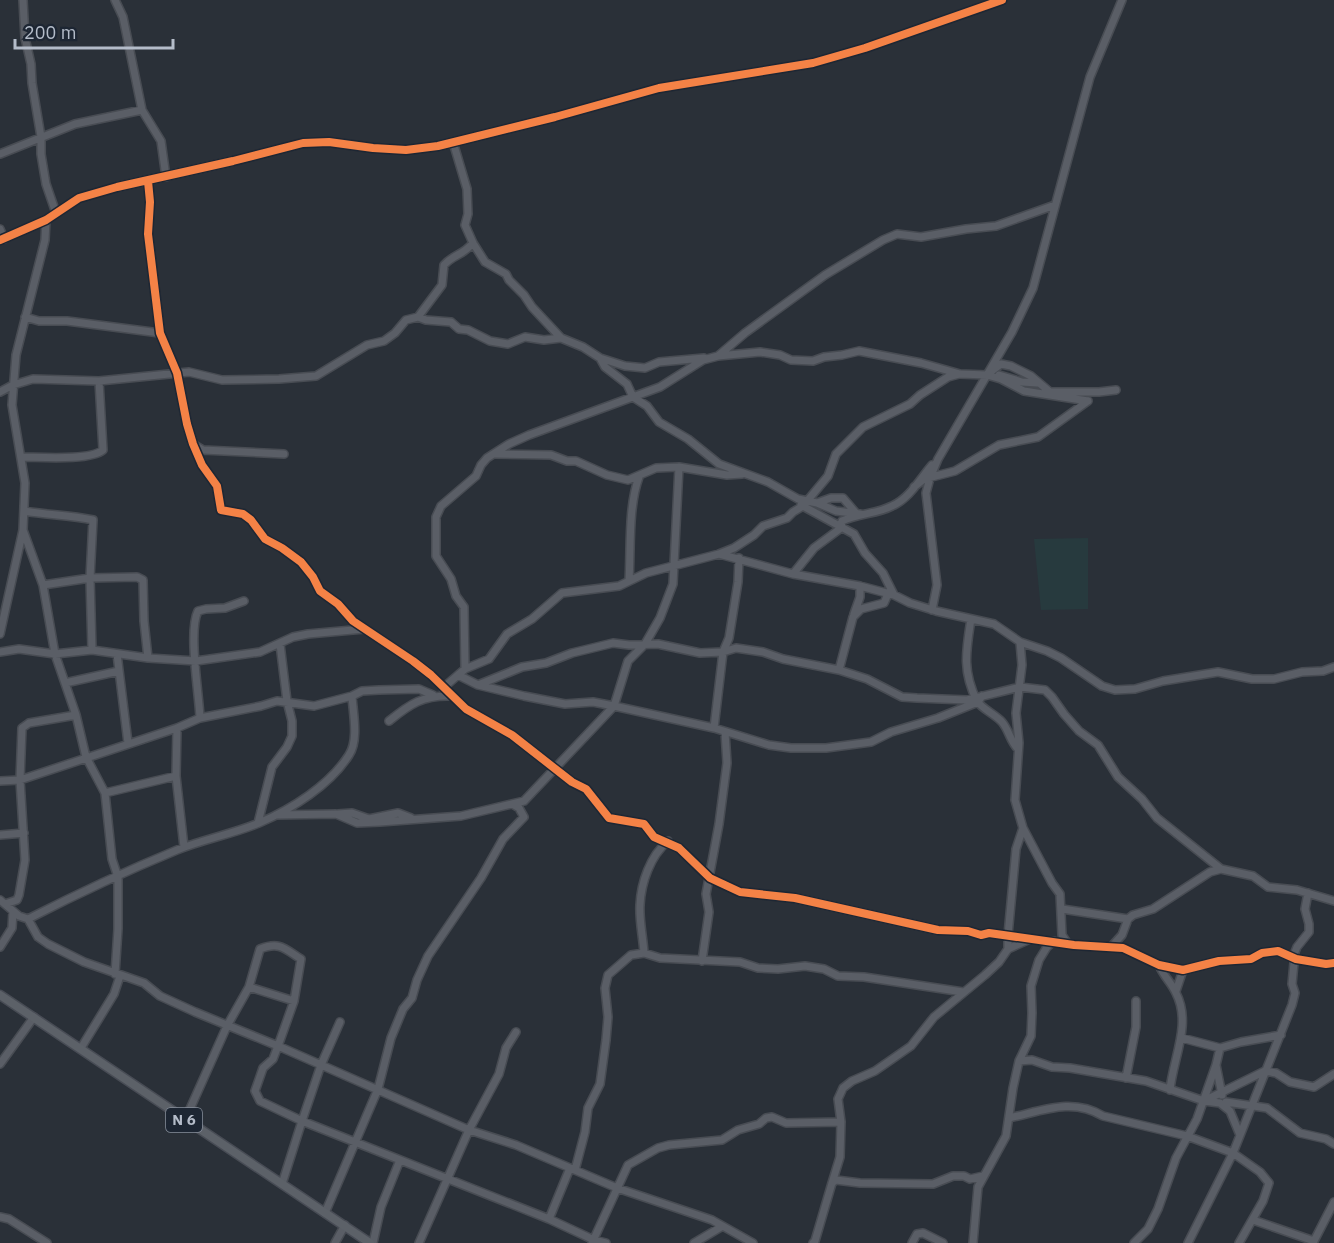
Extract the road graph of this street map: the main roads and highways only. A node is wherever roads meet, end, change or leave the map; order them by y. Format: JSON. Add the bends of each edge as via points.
{"nodes":[{"id":1,"x":0,"y":995,"type":"edge"},
{"id":2,"x":371,"y":1243,"type":"edge"}],
"edges":[{"from":1,"to":2,"type":"main road","number":"N 6"}]}
